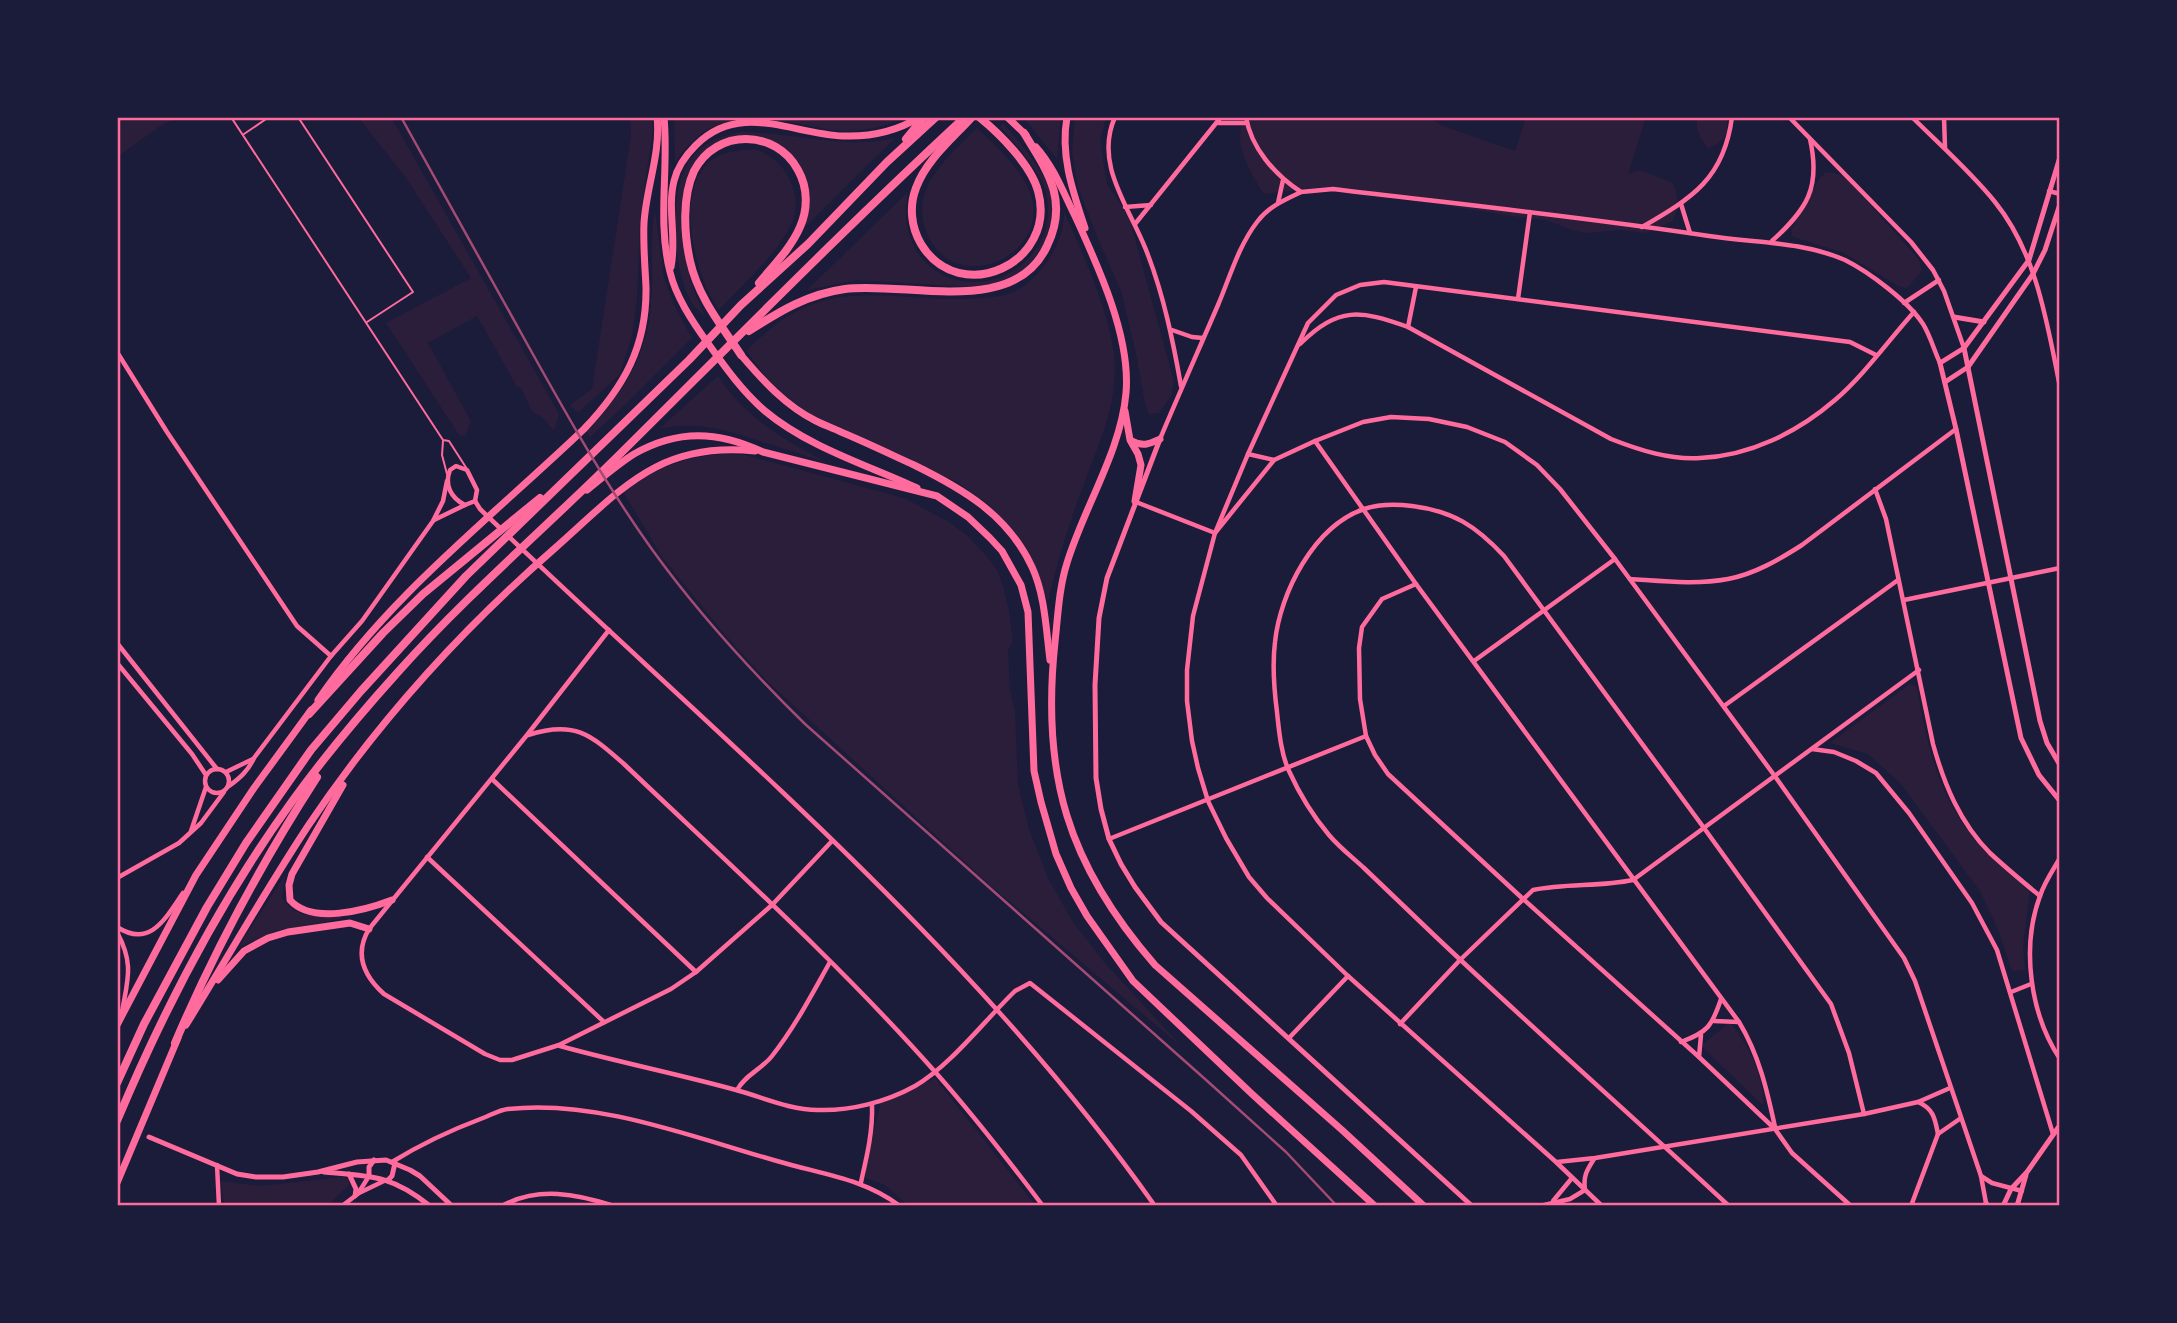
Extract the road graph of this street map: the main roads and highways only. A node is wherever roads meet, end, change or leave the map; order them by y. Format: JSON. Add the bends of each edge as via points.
{"nodes":[{"id":1,"x":657,"y":117,"type":"edge"},
{"id":2,"x":664,"y":117,"type":"edge"},
{"id":3,"x":922,"y":117,"type":"edge"},
{"id":4,"x":936,"y":117,"type":"edge"},
{"id":5,"x":965,"y":117,"type":"edge"},
{"id":6,"x":972,"y":117,"type":"edge"},
{"id":7,"x":979,"y":117,"type":"edge"},
{"id":8,"x":1007,"y":117,"type":"edge"},
{"id":9,"x":1067,"y":117,"type":"edge"},
{"id":10,"x":1024,"y":133,"type":"junction"},
{"id":11,"x":887,"y":162,"type":"junction"},
{"id":12,"x":1093,"y":256,"type":"junction"},
{"id":13,"x":670,"y":273,"type":"junction"},
{"id":14,"x":741,"y":305,"type":"junction"},
{"id":15,"x":734,"y":341,"type":"junction"},
{"id":16,"x":741,"y":355,"type":"joint"},
{"id":17,"x":1124,"y":404,"type":"junction"},
{"id":18,"x":1160,"y":439,"type":"road end"},
{"id":19,"x":1130,"y":440,"type":"junction"},
{"id":20,"x":763,"y":452,"type":"junction"},
{"id":21,"x":560,"y":484,"type":"junction"},
{"id":22,"x":937,"y":496,"type":"junction"},
{"id":23,"x":1135,"y":501,"type":"road end"},
{"id":24,"x":567,"y":506,"type":"junction"},
{"id":25,"x":1051,"y":675,"type":"junction"},
{"id":26,"x":309,"y":714,"type":"junction"},
{"id":27,"x":347,"y":731,"type":"junction"},
{"id":28,"x":363,"y":752,"type":"junction"},
{"id":29,"x":392,"y":900,"type":"road end"},
{"id":30,"x":369,"y":929,"type":"road end"},
{"id":31,"x":202,"y":1000,"type":"junction"},
{"id":32,"x":117,"y":1025,"type":"edge"},
{"id":33,"x":175,"y":1044,"type":"junction"},
{"id":34,"x":117,"y":1083,"type":"edge"},
{"id":35,"x":117,"y":1121,"type":"edge"},
{"id":36,"x":117,"y":1183,"type":"edge"},
{"id":37,"x":1375,"y":1206,"type":"edge"},
{"id":38,"x":1424,"y":1206,"type":"edge"}],
"edges":[{"from":1,"to":26,"type":"highway","via":[[644,221],[645,318],[626,376],[584,429],[421,579],[357,650]]},
{"from":2,"to":13,"type":"highway"},
{"from":3,"to":11,"type":"highway"},
{"from":3,"to":13,"type":"highway","via":[[888,131],[850,136],[748,121],[702,139],[688,153],[674,182]]},
{"from":4,"to":11,"type":"highway"},
{"from":5,"to":15,"type":"highway"},
{"from":6,"to":7,"type":"highway","via":[[926,169],[916,187],[912,217],[917,236],[935,260],[946,268],[985,274],[1019,260],[1033,240],[1041,209],[1038,189],[1026,167]]},
{"from":8,"to":10,"type":"highway"},
{"from":9,"to":12,"type":"highway","via":[[1070,183]]},
{"from":10,"to":12,"type":"highway","via":[[1056,175]]},
{"from":10,"to":15,"type":"highway","via":[[1046,168],[1057,207],[1045,252],[1026,273],[1009,283],[976,291],[875,288],[820,294],[785,308]]},
{"from":11,"to":14,"type":"highway"},
{"from":12,"to":17,"type":"highway","via":[[1122,342]]},
{"from":13,"to":22,"type":"highway","via":[[696,326],[735,381],[767,412],[821,445]]},
{"from":14,"to":16,"type":"highway","via":[[792,243],[806,201],[794,162],[783,150],[756,139],[732,141],[709,154],[695,171],[686,218],[690,261],[701,294]]},
{"from":14,"to":21,"type":"highway"},
{"from":15,"to":24,"type":"highway"},
{"from":16,"to":25,"type":"highway","via":[[780,396],[816,421],[954,485],[1002,521],[1028,559],[1040,591]]},
{"from":17,"to":19,"type":"highway"},
{"from":17,"to":25,"type":"highway","via":[[1116,438],[1067,562]]},
{"from":18,"to":19,"type":"highway","via":[[1139,445]]},
{"from":19,"to":23,"type":"highway","via":[[1141,465]]},
{"from":20,"to":22,"type":"highway"},
{"from":20,"to":24,"type":"highway","via":[[726,437],[683,436],[632,456]]},
{"from":20,"to":28,"type":"highway","via":[[693,453],[640,475],[485,611],[422,678]]},
{"from":21,"to":26,"type":"highway","via":[[527,506],[423,594]]},
{"from":21,"to":34,"type":"highway","via":[[466,576],[311,750],[207,907]]},
{"from":22,"to":37,"type":"highway","via":[[985,533],[1002,551],[1021,584],[1028,612],[1034,771],[1056,854],[1087,916],[1133,981]]},
{"from":24,"to":27,"type":"highway","via":[[417,651]]},
{"from":25,"to":38,"type":"highway","via":[[1054,762],[1070,828],[1102,896],[1128,934],[1155,965]]},
{"from":26,"to":32,"type":"highway","via":[[196,875]]},
{"from":27,"to":33,"type":"highway","via":[[276,845],[195,996]]},
{"from":27,"to":35,"type":"highway","via":[[292,801],[220,913],[153,1038]]},
{"from":28,"to":29,"type":"highway","via":[[292,874],[288,893],[294,905],[318,913],[369,909]]},
{"from":28,"to":31,"type":"highway","via":[[309,825]]},
{"from":30,"to":31,"type":"highway","via":[[350,923],[268,938],[239,956]]},
{"from":31,"to":33,"type":"highway"},
{"from":33,"to":36,"type":"highway"}]}
